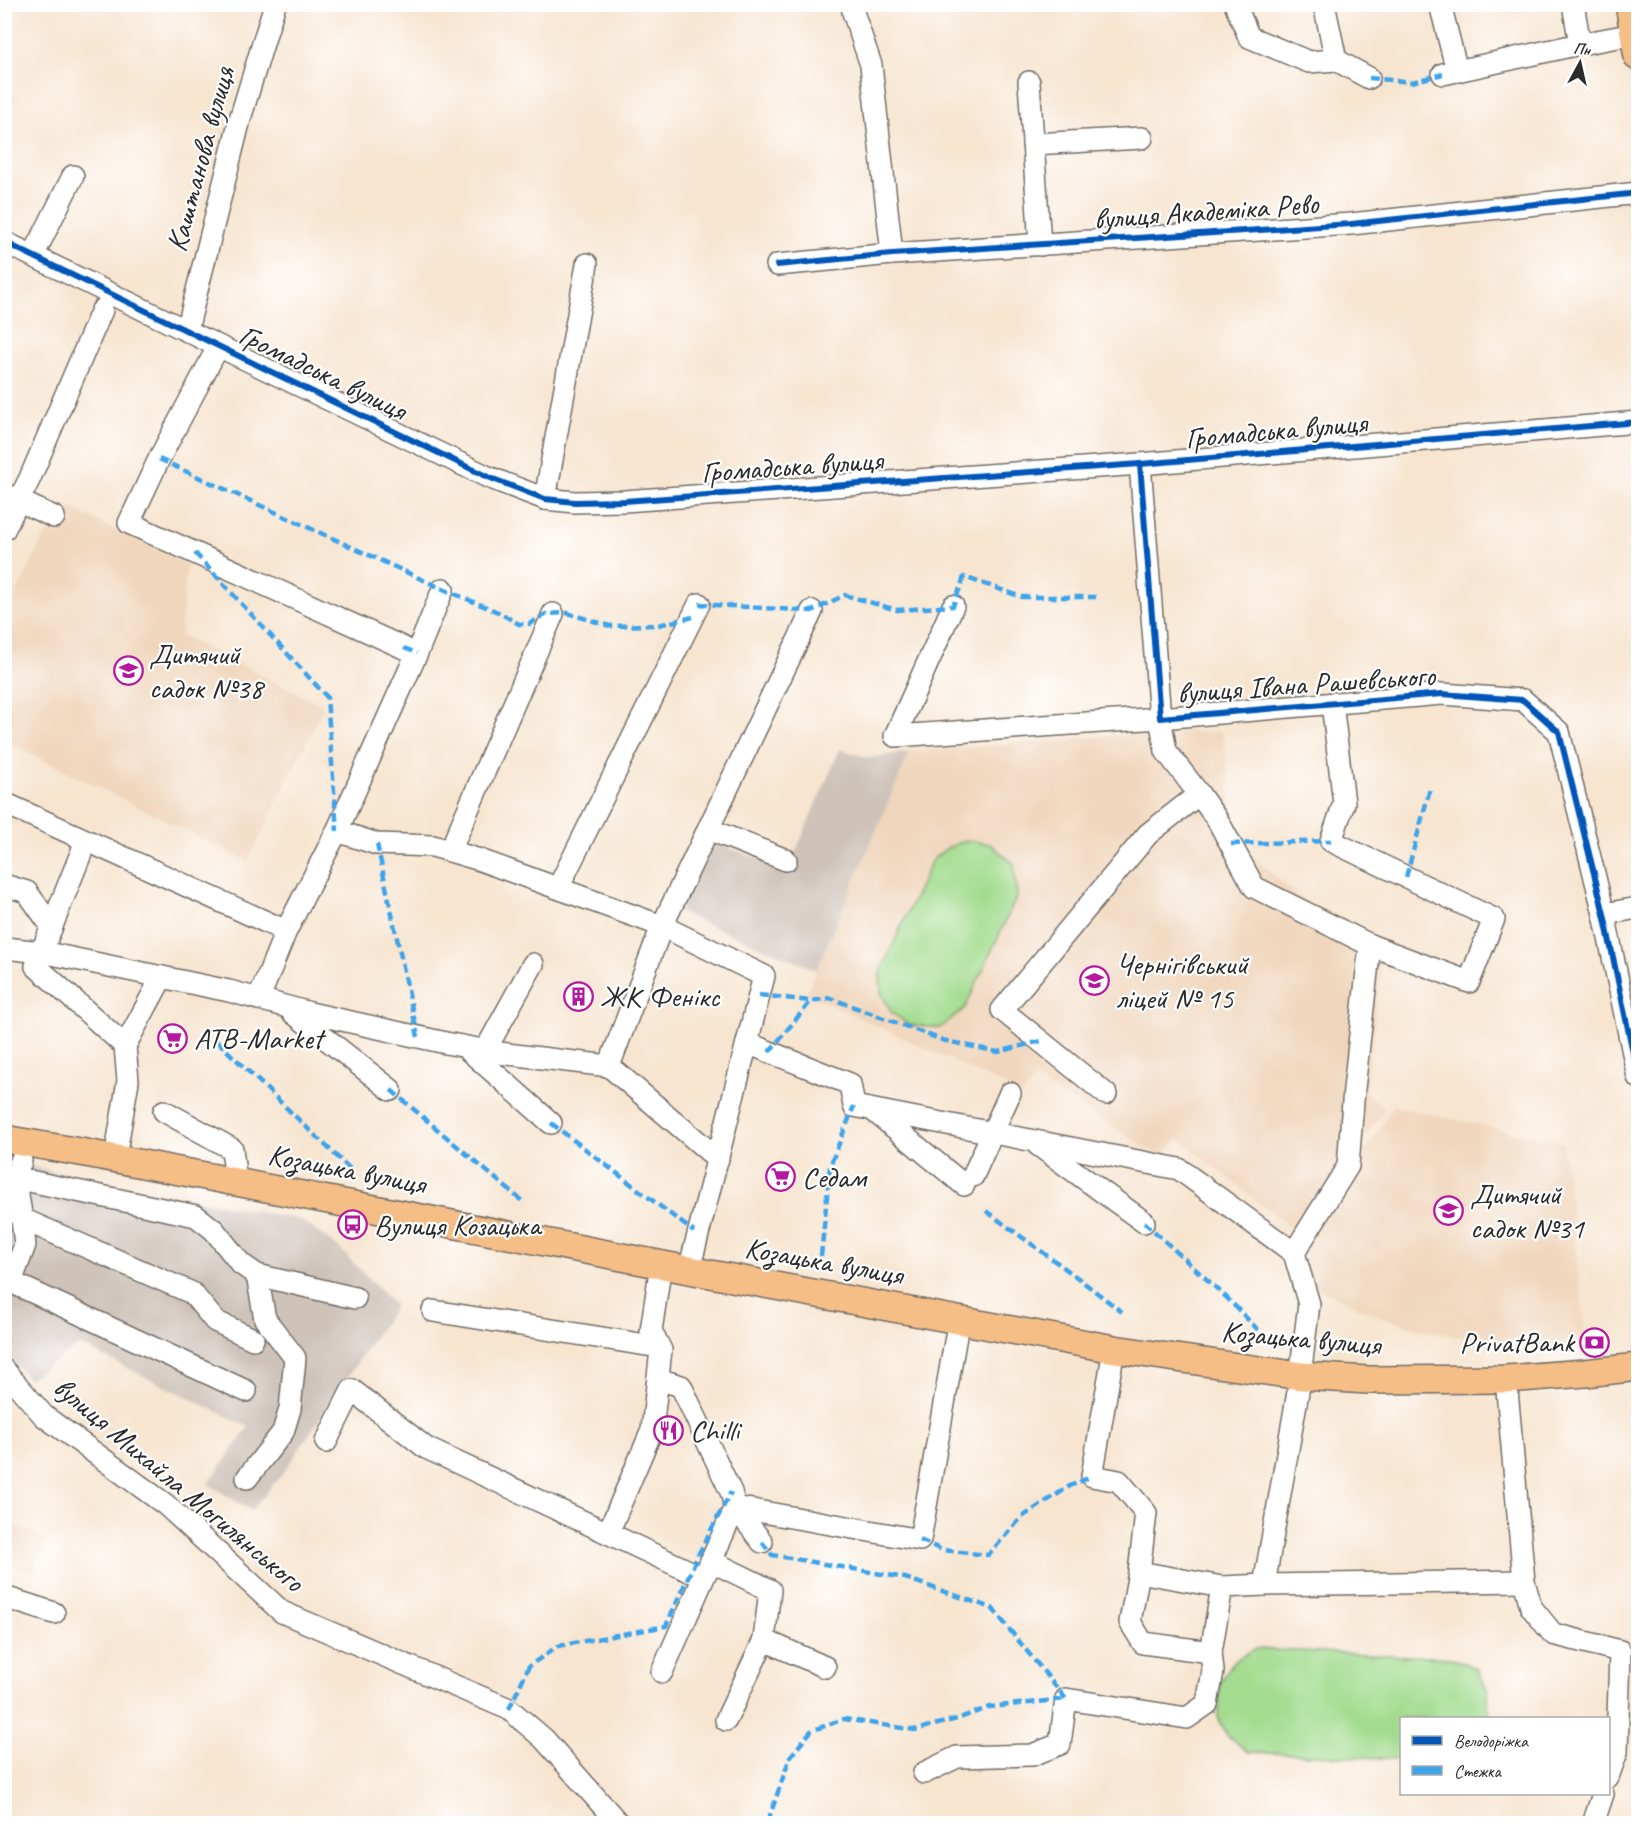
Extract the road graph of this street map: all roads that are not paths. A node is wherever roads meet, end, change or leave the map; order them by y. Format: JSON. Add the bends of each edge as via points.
{"nodes":[{"id":1,"x":275,"y":4,"type":"edge"},
{"id":2,"x":1235,"y":4,"type":"edge"},
{"id":3,"x":1324,"y":4,"type":"edge"},
{"id":4,"x":1440,"y":4,"type":"edge"},
{"id":5,"x":1573,"y":4,"type":"edge"},
{"id":6,"x":853,"y":12,"type":"dead end"},
{"id":7,"x":1634,"y":23,"type":"edge"},
{"id":8,"x":1580,"y":44,"type":"junction"},
{"id":9,"x":1336,"y":60,"type":"junction"},
{"id":10,"x":1369,"y":78,"type":"dead end"},
{"id":11,"x":1029,"y":81,"type":"dead end"},
{"id":12,"x":1142,"y":138,"type":"dead end"},
{"id":13,"x":1033,"y":144,"type":"junction"},
{"id":14,"x":73,"y":176,"type":"dead end"},
{"id":15,"x":1638,"y":193,"type":"edge"},
{"id":16,"x":4,"y":242,"type":"edge"},
{"id":17,"x":1040,"y":245,"type":"junction"},
{"id":18,"x":892,"y":254,"type":"junction"},
{"id":19,"x":33,"y":256,"type":"junction"},
{"id":20,"x":587,"y":264,"type":"dead end"},
{"id":21,"x":777,"y":265,"type":"dead end"},
{"id":22,"x":102,"y":310,"type":"dead end"},
{"id":23,"x":187,"y":330,"type":"junction"},
{"id":24,"x":218,"y":347,"type":"junction"},
{"id":25,"x":1638,"y":422,"type":"edge"},
{"id":26,"x":1140,"y":464,"type":"junction"},
{"id":27,"x":12,"y":497,"type":"edge"},
{"id":28,"x":545,"y":499,"type":"junction"},
{"id":29,"x":54,"y":517,"type":"dead end"},
{"id":30,"x":4,"y":530,"type":"edge"},
{"id":31,"x":443,"y":589,"type":"dead end"},
{"id":32,"x":699,"y":604,"type":"dead end"},
{"id":33,"x":952,"y":606,"type":"dead end"},
{"id":34,"x":812,"y":611,"type":"dead end"},
{"id":35,"x":553,"y":614,"type":"dead end"},
{"id":36,"x":404,"y":648,"type":"dead end"},
{"id":37,"x":1332,"y":703,"type":"junction"},
{"id":38,"x":1160,"y":718,"type":"junction"},
{"id":39,"x":1198,"y":794,"type":"junction"},
{"id":40,"x":4,"y":803,"type":"edge"},
{"id":41,"x":708,"y":829,"type":"junction"},
{"id":42,"x":337,"y":831,"type":"junction"},
{"id":43,"x":87,"y":841,"type":"junction"},
{"id":44,"x":450,"y":851,"type":"junction"},
{"id":45,"x":786,"y":861,"type":"dead end"},
{"id":46,"x":4,"y":885,"type":"edge"},
{"id":47,"x":558,"y":888,"type":"junction"},
{"id":48,"x":1638,"y":908,"type":"edge"},
{"id":49,"x":1604,"y":914,"type":"junction"},
{"id":50,"x":662,"y":926,"type":"junction"},
{"id":51,"x":52,"y":927,"type":"junction"},
{"id":52,"x":286,"y":931,"type":"junction"},
{"id":53,"x":1370,"y":945,"type":"junction"},
{"id":54,"x":4,"y":948,"type":"edge"},
{"id":55,"x":42,"y":952,"type":"junction"},
{"id":56,"x":532,"y":964,"type":"dead end"},
{"id":57,"x":162,"y":977,"type":"junction"},
{"id":58,"x":259,"y":999,"type":"junction"},
{"id":59,"x":284,"y":1006,"type":"junction"},
{"id":60,"x":747,"y":1043,"type":"junction"},
{"id":61,"x":124,"y":1046,"type":"junction"},
{"id":62,"x":474,"y":1048,"type":"junction"},
{"id":63,"x":609,"y":1066,"type":"junction"},
{"id":64,"x":1638,"y":1077,"type":"edge"},
{"id":65,"x":391,"y":1090,"type":"dead end"},
{"id":66,"x":1010,"y":1093,"type":"dead end"},
{"id":67,"x":1106,"y":1094,"type":"dead end"},
{"id":68,"x":872,"y":1110,"type":"junction"},
{"id":69,"x":164,"y":1111,"type":"dead end"},
{"id":70,"x":551,"y":1123,"type":"dead end"},
{"id":71,"x":992,"y":1133,"type":"junction"},
{"id":72,"x":1032,"y":1141,"type":"junction"},
{"id":73,"x":14,"y":1158,"type":"edge"},
{"id":74,"x":115,"y":1158,"type":"junction"},
{"id":75,"x":718,"y":1159,"type":"junction"},
{"id":76,"x":236,"y":1181,"type":"junction"},
{"id":77,"x":22,"y":1219,"type":"junction"},
{"id":78,"x":1144,"y":1222,"type":"dead end"},
{"id":79,"x":1294,"y":1253,"type":"junction"},
{"id":80,"x":661,"y":1264,"type":"junction"},
{"id":81,"x":689,"y":1270,"type":"junction"},
{"id":82,"x":257,"y":1275,"type":"junction"},
{"id":83,"x":355,"y":1298,"type":"dead end"},
{"id":84,"x":433,"y":1311,"type":"dead end"},
{"id":85,"x":959,"y":1319,"type":"junction"},
{"id":86,"x":253,"y":1340,"type":"dead end"},
{"id":87,"x":660,"y":1347,"type":"junction"},
{"id":88,"x":1114,"y":1348,"type":"junction"},
{"id":89,"x":1638,"y":1367,"type":"edge"},
{"id":90,"x":4,"y":1370,"type":"edge"},
{"id":91,"x":1300,"y":1376,"type":"junction"},
{"id":92,"x":1506,"y":1378,"type":"junction"},
{"id":93,"x":658,"y":1379,"type":"junction"},
{"id":94,"x":246,"y":1391,"type":"dead end"},
{"id":95,"x":326,"y":1442,"type":"dead end"},
{"id":96,"x":247,"y":1478,"type":"dead end"},
{"id":97,"x":735,"y":1507,"type":"junction"},
{"id":98,"x":608,"y":1533,"type":"junction"},
{"id":99,"x":762,"y":1542,"type":"dead end"},
{"id":100,"x":711,"y":1561,"type":"junction"},
{"id":101,"x":691,"y":1572,"type":"dead end"},
{"id":102,"x":1139,"y":1572,"type":"junction"},
{"id":103,"x":1524,"y":1581,"type":"junction"},
{"id":104,"x":1264,"y":1585,"type":"junction"},
{"id":105,"x":1222,"y":1587,"type":"junction"},
{"id":106,"x":4,"y":1597,"type":"edge"},
{"id":107,"x":54,"y":1613,"type":"dead end"},
{"id":108,"x":764,"y":1640,"type":"junction"},
{"id":109,"x":1211,"y":1652,"type":"junction"},
{"id":110,"x":825,"y":1667,"type":"dead end"},
{"id":111,"x":662,"y":1672,"type":"dead end"},
{"id":112,"x":726,"y":1720,"type":"dead end"},
{"id":113,"x":1610,"y":1771,"type":"edge"},
{"id":114,"x":924,"y":1773,"type":"dead end"},
{"id":115,"x":1603,"y":1795,"type":"edge"},
{"id":116,"x":619,"y":1824,"type":"edge"},
{"id":117,"x":1593,"y":1824,"type":"edge"}],
"edges":[{"from":1,"to":23,"type":"street","name":"Каштанова вулиця","via":[[240,119]]},
{"from":2,"to":9,"type":"street","via":[[1249,37],[1309,62]]},
{"from":3,"to":9,"type":"street"},
{"from":4,"to":8,"type":"street","via":[[1450,73]]},
{"from":5,"to":8,"type":"street"},
{"from":6,"to":18,"type":"street","via":[[871,65]]},
{"from":7,"to":8,"type":"street"},
{"from":9,"to":10,"type":"street"},
{"from":11,"to":13,"type":"street"},
{"from":12,"to":13,"type":"street"},
{"from":13,"to":17,"type":"street"},
{"from":14,"to":19,"type":"street"},
{"from":15,"to":17,"type":"street","name":"вулиця Академіка Рево","via":[[1351,224]]},
{"from":16,"to":19,"type":"street","name":"Громадська вулиця"},
{"from":17,"to":18,"type":"street","name":"вулиця Академіка Рево"},
{"from":18,"to":21,"type":"street","name":"вулиця Академіка Рево"},
{"from":19,"to":23,"type":"street","name":"Громадська вулиця"},
{"from":20,"to":28,"type":"street"},
{"from":22,"to":27,"type":"street"},
{"from":23,"to":24,"type":"street","name":"Громадська вулиця"},
{"from":24,"to":28,"type":"street","name":"Громадська вулиця","via":[[488,477]]},
{"from":24,"to":36,"type":"street","via":[[129,523]]},
{"from":25,"to":26,"type":"street","name":"Громадська вулиця"},
{"from":26,"to":28,"type":"street","name":"Громадська вулиця","via":[[624,501]]},
{"from":26,"to":38,"type":"street","name":"вулиця Івана Рашевського"},
{"from":27,"to":29,"type":"street"},
{"from":27,"to":30,"type":"street"},
{"from":31,"to":42,"type":"street"},
{"from":32,"to":47,"type":"street"},
{"from":33,"to":38,"type":"street","via":[[896,736]]},
{"from":34,"to":41,"type":"street"},
{"from":35,"to":44,"type":"street"},
{"from":37,"to":38,"type":"street","name":"вулиця Івана Рашевського"},
{"from":37,"to":49,"type":"street","name":"вулиця Івана Рашевського","via":[[1442,694],[1523,700],[1559,732]]},
{"from":37,"to":53,"type":"street","via":[[1344,803],[1331,841],[1494,919],[1469,982]]},
{"from":38,"to":39,"type":"street","via":[[1166,751]]},
{"from":39,"to":53,"type":"street","via":[[1218,820],[1254,887]]},
{"from":39,"to":67,"type":"street","via":[[1148,834],[1002,1010]]},
{"from":40,"to":43,"type":"street"},
{"from":41,"to":45,"type":"street"},
{"from":41,"to":50,"type":"street"},
{"from":42,"to":44,"type":"street","via":[[377,844],[433,846]]},
{"from":42,"to":52,"type":"street"},
{"from":43,"to":51,"type":"street"},
{"from":43,"to":52,"type":"street"},
{"from":44,"to":47,"type":"street"},
{"from":46,"to":51,"type":"street","via":[[27,892]]},
{"from":47,"to":50,"type":"street"},
{"from":48,"to":49,"type":"street"},
{"from":49,"to":64,"type":"street","name":"вулиця Івана Рашевського"},
{"from":50,"to":60,"type":"street","via":[[764,976]]},
{"from":50,"to":63,"type":"street"},
{"from":51,"to":55,"type":"street"},
{"from":52,"to":58,"type":"street"},
{"from":53,"to":79,"type":"street","via":[[1348,1166]]},
{"from":54,"to":55,"type":"street"},
{"from":55,"to":57,"type":"street"},
{"from":55,"to":61,"type":"street","via":[[36,966]]},
{"from":56,"to":62,"type":"street"},
{"from":57,"to":58,"type":"street"},
{"from":57,"to":61,"type":"street"},
{"from":58,"to":59,"type":"street"},
{"from":59,"to":62,"type":"street"},
{"from":59,"to":65,"type":"street"},
{"from":60,"to":68,"type":"street","via":[[850,1084],[854,1106]]},
{"from":60,"to":75,"type":"street"},
{"from":61,"to":74,"type":"street","via":[[128,1081]]},
{"from":62,"to":63,"type":"street"},
{"from":62,"to":70,"type":"street"},
{"from":63,"to":75,"type":"street"},
{"from":66,"to":71,"type":"street"},
{"from":68,"to":71,"type":"street"},
{"from":68,"to":71,"type":"street","via":[[968,1181]]},
{"from":69,"to":76,"type":"street","via":[[232,1149]]},
{"from":71,"to":72,"type":"street"},
{"from":72,"to":78,"type":"street"},
{"from":72,"to":79,"type":"street","via":[[1179,1169]]},
{"from":73,"to":74,"type":"main road","name":"Козацька вулиця"},
{"from":73,"to":77,"type":"street"},
{"from":73,"to":82,"type":"street","via":[[196,1216],[214,1230],[240,1264]]},
{"from":74,"to":76,"type":"main road","name":"Козацька вулиця"},
{"from":75,"to":81,"type":"street"},
{"from":76,"to":80,"type":"main road","name":"Козацька вулиця"},
{"from":77,"to":86,"type":"street","via":[[192,1293],[215,1322]]},
{"from":77,"to":94,"type":"street","via":[[25,1245],[11,1282]]},
{"from":79,"to":91,"type":"street","via":[[1309,1304]]},
{"from":80,"to":81,"type":"main road","name":"Козацька вулиця"},
{"from":80,"to":87,"type":"street","via":[[651,1331]]},
{"from":81,"to":85,"type":"main road","name":"Козацька вулиця"},
{"from":82,"to":83,"type":"street"},
{"from":82,"to":96,"type":"street","via":[[265,1319],[295,1358],[290,1409],[283,1432]]},
{"from":84,"to":87,"type":"street"},
{"from":85,"to":88,"type":"main road","name":"Козацька вулиця"},
{"from":85,"to":97,"type":"street","via":[[920,1540]]},
{"from":87,"to":93,"type":"street"},
{"from":88,"to":91,"type":"main road","name":"Козацька вулиця"},
{"from":88,"to":102,"type":"street","via":[[1092,1476],[1119,1481],[1146,1513]]},
{"from":89,"to":92,"type":"main road","name":"Козацька вулиця"},
{"from":90,"to":116,"type":"street","name":"вулиця Михайла Могилянського","via":[[44,1416],[166,1506],[282,1612],[509,1709],[544,1739]]},
{"from":91,"to":92,"type":"main road","name":"Козацька вулиця","via":[[1369,1380]]},
{"from":91,"to":104,"type":"street"},
{"from":92,"to":103,"type":"street"},
{"from":93,"to":97,"type":"street","via":[[681,1386]]},
{"from":93,"to":98,"type":"street","via":[[651,1430]]},
{"from":95,"to":98,"type":"street","via":[[352,1390],[426,1448]]},
{"from":97,"to":99,"type":"street"},
{"from":97,"to":100,"type":"street"},
{"from":98,"to":101,"type":"street"},
{"from":100,"to":108,"type":"street","via":[[771,1590]]},
{"from":100,"to":111,"type":"street"},
{"from":102,"to":105,"type":"street"},
{"from":102,"to":109,"type":"street","via":[[1130,1622],[1143,1643]]},
{"from":103,"to":104,"type":"street"},
{"from":103,"to":113,"type":"street","via":[[1531,1607],[1553,1634],[1620,1651],[1617,1752]]},
{"from":104,"to":105,"type":"street"},
{"from":105,"to":109,"type":"street"},
{"from":106,"to":107,"type":"street"},
{"from":108,"to":110,"type":"street"},
{"from":108,"to":112,"type":"street"},
{"from":109,"to":114,"type":"street","via":[[1213,1671],[1207,1704],[1187,1718],[1066,1699],[1060,1744],[1032,1755],[957,1756]]},
{"from":115,"to":117,"type":"street"}]}
